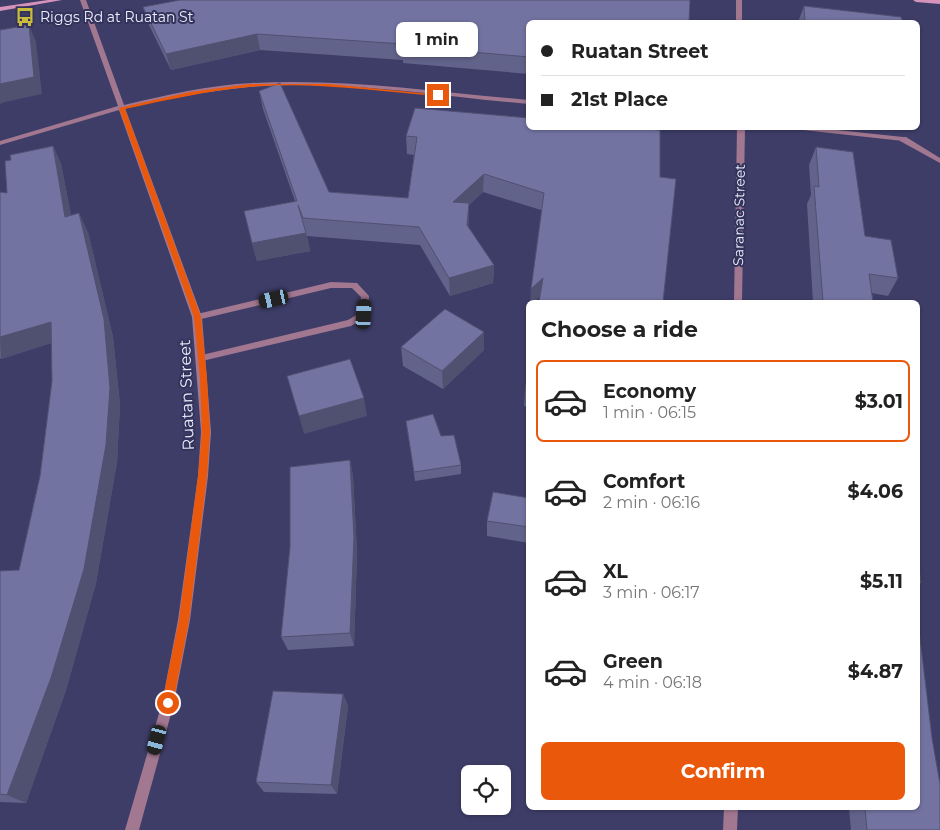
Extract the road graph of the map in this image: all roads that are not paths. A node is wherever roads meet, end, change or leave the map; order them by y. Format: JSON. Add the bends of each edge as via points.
{"nodes":[{"id":1,"x":59,"y":0,"type":"edge"},
{"id":2,"x":83,"y":0,"type":"edge"},
{"id":3,"x":739,"y":0,"type":"edge"},
{"id":4,"x":916,"y":0,"type":"edge"},
{"id":5,"x":940,"y":2,"type":"edge"},
{"id":6,"x":0,"y":9,"type":"edge"},
{"id":7,"x":739,"y":20,"type":"edge"},
{"id":8,"x":526,"y":102,"type":"edge"},
{"id":9,"x":122,"y":108,"type":"junction"},
{"id":10,"x":741,"y":130,"type":"edge"},
{"id":11,"x":820,"y":130,"type":"edge"},
{"id":12,"x":0,"y":144,"type":"edge"},
{"id":13,"x":940,"y":162,"type":"edge"},
{"id":14,"x":738,"y":300,"type":"edge"},
{"id":15,"x":197,"y":317,"type":"junction"},
{"id":16,"x":202,"y":358,"type":"junction"},
{"id":17,"x":731,"y":810,"type":"edge"},
{"id":18,"x":132,"y":830,"type":"edge"},
{"id":19,"x":730,"y":830,"type":"edge"}],
"edges":[{"from":1,"to":6,"type":"main road"},
{"from":2,"to":9,"type":"street","name":"Ruatan Street"},
{"from":3,"to":7,"type":"street"},
{"from":4,"to":5,"type":"main road"},
{"from":8,"to":9,"type":"street","via":[[329,85],[277,85],[226,88]]},
{"from":9,"to":12,"type":"street"},
{"from":9,"to":15,"type":"street","name":"Ruatan Street"},
{"from":10,"to":14,"type":"street","name":"Saranac Street"},
{"from":11,"to":13,"type":"street","via":[[903,140]]},
{"from":15,"to":16,"type":"street","name":"Ruatan Street"},
{"from":15,"to":16,"type":"street","via":[[332,285],[354,285],[365,296],[364,314],[351,323]]},
{"from":16,"to":18,"type":"street","name":"Ruatan Street","via":[[206,432],[188,594],[168,703]]},
{"from":17,"to":19,"type":"street"}]}
